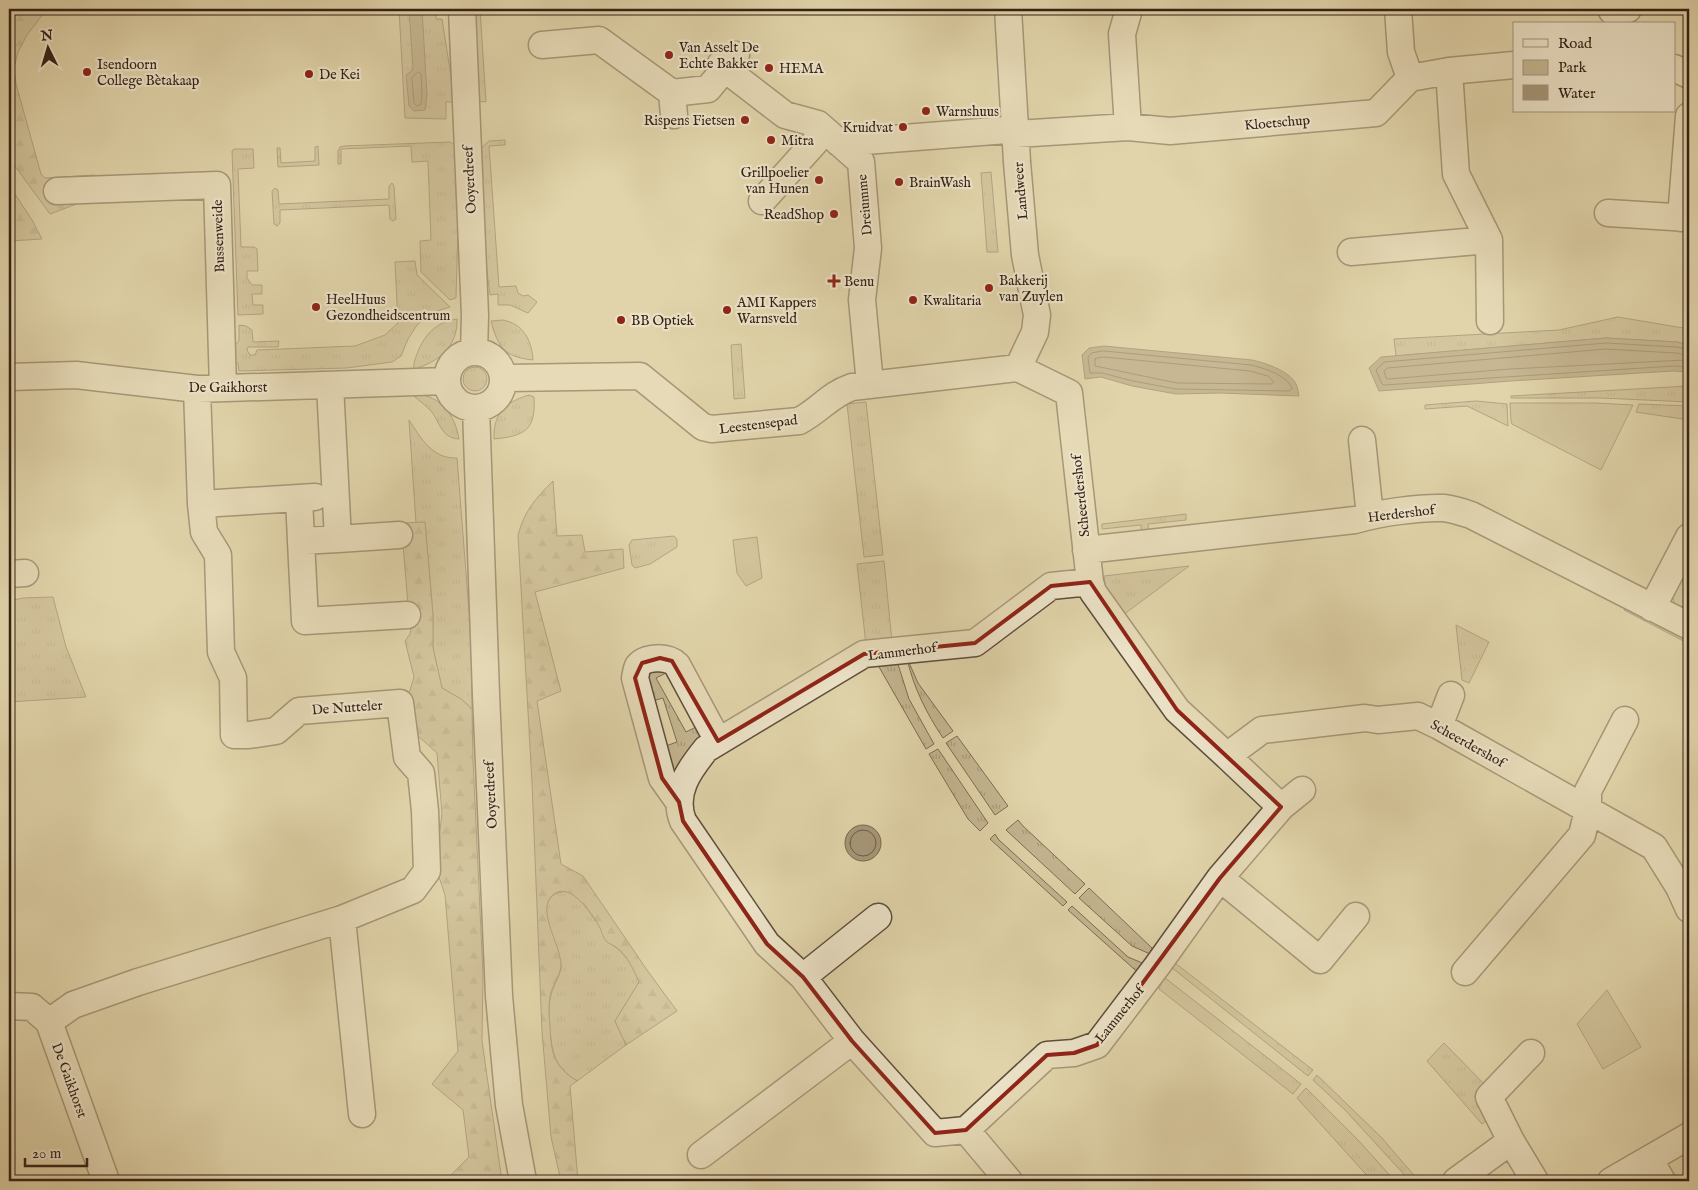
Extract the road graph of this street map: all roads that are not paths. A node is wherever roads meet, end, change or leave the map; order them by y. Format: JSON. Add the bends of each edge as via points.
{"nodes":[{"id":1,"x":462,"y":9,"type":"edge"},
{"id":2,"x":1008,"y":9,"type":"edge"},
{"id":3,"x":1129,"y":9,"type":"edge"},
{"id":4,"x":1398,"y":9,"type":"edge"},
{"id":5,"x":542,"y":45,"type":"dead end"},
{"id":6,"x":1513,"y":65,"type":"edge"},
{"id":7,"x":1676,"y":69,"type":"edge"},
{"id":8,"x":1449,"y":71,"type":"junction"},
{"id":9,"x":1689,"y":74,"type":"edge"},
{"id":10,"x":1410,"y":78,"type":"junction"},
{"id":11,"x":1689,"y":116,"type":"edge"},
{"id":12,"x":1128,"y":127,"type":"junction"},
{"id":13,"x":1016,"y":134,"type":"junction"},
{"id":14,"x":832,"y":137,"type":"junction"},
{"id":15,"x":57,"y":192,"type":"dead end"},
{"id":16,"x":762,"y":201,"type":"dead end"},
{"id":17,"x":1608,"y":212,"type":"dead end"},
{"id":18,"x":1685,"y":218,"type":"edge"},
{"id":19,"x":1489,"y":240,"type":"junction"},
{"id":20,"x":1351,"y":252,"type":"dead end"},
{"id":21,"x":1490,"y":321,"type":"dead end"},
{"id":22,"x":474,"y":352,"type":"junction"},
{"id":23,"x":1018,"y":368,"type":"junction"},
{"id":24,"x":9,"y":377,"type":"edge"},
{"id":25,"x":503,"y":378,"type":"junction"},
{"id":26,"x":447,"y":382,"type":"junction"},
{"id":27,"x":870,"y":384,"type":"junction"},
{"id":28,"x":330,"y":385,"type":"junction"},
{"id":29,"x":197,"y":388,"type":"junction"},
{"id":30,"x":223,"y":388,"type":"junction"},
{"id":31,"x":476,"y":408,"type":"junction"},
{"id":32,"x":1362,"y":440,"type":"dead end"},
{"id":33,"x":336,"y":496,"type":"junction"},
{"id":34,"x":299,"y":498,"type":"junction"},
{"id":35,"x":201,"y":504,"type":"junction"},
{"id":36,"x":1370,"y":516,"type":"junction"},
{"id":37,"x":398,"y":535,"type":"dead end"},
{"id":38,"x":1689,"y":537,"type":"edge"},
{"id":39,"x":338,"y":539,"type":"junction"},
{"id":40,"x":301,"y":541,"type":"junction"},
{"id":41,"x":1086,"y":550,"type":"junction"},
{"id":42,"x":1090,"y":582,"type":"junction"},
{"id":43,"x":1652,"y":608,"type":"junction"},
{"id":44,"x":407,"y":615,"type":"dead end"},
{"id":45,"x":1689,"y":626,"type":"edge"},
{"id":46,"x":1451,"y":695,"type":"dead end"},
{"id":47,"x":1625,"y":720,"type":"dead end"},
{"id":48,"x":1439,"y":726,"type":"junction"},
{"id":49,"x":718,"y":741,"type":"junction"},
{"id":50,"x":1227,"y":756,"type":"junction"},
{"id":51,"x":1302,"y":790,"type":"dead end"},
{"id":52,"x":678,"y":802,"type":"junction"},
{"id":53,"x":1281,"y":807,"type":"junction"},
{"id":54,"x":1588,"y":810,"type":"junction"},
{"id":55,"x":1220,"y":878,"type":"junction"},
{"id":56,"x":1689,"y":909,"type":"edge"},
{"id":57,"x":1356,"y":916,"type":"dead end"},
{"id":58,"x":878,"y":917,"type":"dead end"},
{"id":59,"x":342,"y":919,"type":"junction"},
{"id":60,"x":1465,"y":972,"type":"dead end"},
{"id":61,"x":803,"y":977,"type":"junction"},
{"id":62,"x":9,"y":1006,"type":"edge"},
{"id":63,"x":49,"y":1022,"type":"junction"},
{"id":64,"x":852,"y":1040,"type":"junction"},
{"id":65,"x":1531,"y":1053,"type":"dead end"},
{"id":66,"x":362,"y":1114,"type":"dead end"},
{"id":67,"x":966,"y":1130,"type":"junction"},
{"id":68,"x":1689,"y":1136,"type":"edge"},
{"id":69,"x":1511,"y":1141,"type":"junction"},
{"id":70,"x":702,"y":1155,"type":"dead end"},
{"id":71,"x":1656,"y":1170,"type":"edge"},
{"id":72,"x":106,"y":1181,"type":"edge"},
{"id":73,"x":523,"y":1181,"type":"edge"},
{"id":74,"x":1009,"y":1181,"type":"edge"},
{"id":75,"x":1456,"y":1181,"type":"edge"},
{"id":76,"x":1535,"y":1181,"type":"edge"},
{"id":77,"x":1611,"y":1181,"type":"edge"}],
"edges":[{"from":1,"to":22,"type":"street","name":"Ooyerdreef"},
{"from":2,"to":13,"type":"street","name":"Landweer"},
{"from":3,"to":12,"type":"street","via":[[1122,34]]},
{"from":4,"to":10,"type":"street","via":[[1401,52]]},
{"from":5,"to":14,"type":"street","name":"Dreiumme","via":[[599,40],[673,104],[708,89],[727,63],[785,115],[818,124]]},
{"from":6,"to":8,"type":"street"},
{"from":7,"to":9,"type":"street"},
{"from":8,"to":10,"type":"street"},
{"from":8,"to":19,"type":"street","via":[[1456,174]]},
{"from":10,"to":12,"type":"street","name":"Kloetschup","via":[[1376,113],[1170,131]]},
{"from":11,"to":18,"type":"street"},
{"from":12,"to":13,"type":"street","name":"Kloetschup"},
{"from":13,"to":14,"type":"street","name":"Kloetschup","via":[[1007,130]]},
{"from":13,"to":23,"type":"street","name":"Landweer","via":[[1025,255],[1037,315],[1035,332]]},
{"from":14,"to":16,"type":"street"},
{"from":14,"to":27,"type":"street","name":"Dreiumme","via":[[861,162],[868,248],[862,300]]},
{"from":15,"to":30,"type":"street","name":"Bussenweide","via":[[217,184]]},
{"from":17,"to":18,"type":"street"},
{"from":19,"to":20,"type":"street"},
{"from":19,"to":21,"type":"street"},
{"from":22,"to":25,"type":"street","via":[[488,354],[494,359]]},
{"from":22,"to":26,"type":"street","via":[[454,361],[447,374]]},
{"from":23,"to":27,"type":"street"},
{"from":23,"to":41,"type":"street","name":"Scheerdershof","via":[[1069,393]]},
{"from":24,"to":29,"type":"street","name":"De Gaikhorst","via":[[76,376]]},
{"from":25,"to":27,"type":"street","name":"Leestensepad","via":[[640,376],[703,427],[712,429],[799,421],[842,390]]},
{"from":25,"to":31,"type":"street","via":[[498,396],[488,405]]},
{"from":26,"to":28,"type":"street","name":"De Gaikhorst"},
{"from":26,"to":31,"type":"street","via":[[456,400]]},
{"from":28,"to":30,"type":"street","name":"De Gaikhorst"},
{"from":28,"to":33,"type":"street"},
{"from":29,"to":30,"type":"street","name":"De Gaikhorst"},
{"from":29,"to":35,"type":"street","name":"De Nutteler"},
{"from":31,"to":73,"type":"street","name":"Ooyerdreef","via":[[499,996],[509,1105]]},
{"from":32,"to":36,"type":"street"},
{"from":33,"to":34,"type":"street"},
{"from":33,"to":39,"type":"street"},
{"from":34,"to":35,"type":"street"},
{"from":34,"to":40,"type":"street"},
{"from":35,"to":59,"type":"street","name":"De Nutteler","via":[[204,532],[218,555],[221,652],[233,678],[234,735],[276,731],[299,711],[400,703],[408,757],[421,773],[428,871],[413,890]]},
{"from":36,"to":41,"type":"street","name":"Herdershof"},
{"from":36,"to":43,"type":"street","name":"Herdershof","via":[[1432,508],[1459,511]]},
{"from":37,"to":39,"type":"street"},
{"from":38,"to":43,"type":"street"},
{"from":39,"to":40,"type":"street"},
{"from":40,"to":44,"type":"street","via":[[305,621]]},
{"from":41,"to":42,"type":"street","name":"Scheerdershof"},
{"from":42,"to":49,"type":"street","name":"Lammerhof","via":[[1051,586],[975,643],[864,654]]},
{"from":42,"to":50,"type":"street","name":"Scheerdershof","via":[[1177,710]]},
{"from":43,"to":45,"type":"street","name":"Herdershof"},
{"from":46,"to":48,"type":"street"},
{"from":47,"to":54,"type":"street","via":[[1588,791]]},
{"from":48,"to":50,"type":"street","name":"Scheerdershof","via":[[1418,716],[1365,718],[1262,730]]},
{"from":48,"to":54,"type":"street","name":"Scheerdershof"},
{"from":49,"to":52,"type":"street","name":"Lammerhof","via":[[698,759]]},
{"from":49,"to":52,"type":"street","via":[[672,660],[660,658],[638,666],[635,678],[662,778]]},
{"from":50,"to":53,"type":"street","name":"Scheerdershof"},
{"from":51,"to":53,"type":"street"},
{"from":52,"to":61,"type":"street","via":[[683,821],[767,944]]},
{"from":53,"to":55,"type":"street"},
{"from":54,"to":56,"type":"street","name":"Scheerdershof","via":[[1654,847]]},
{"from":54,"to":60,"type":"street","via":[[1582,835]]},
{"from":55,"to":57,"type":"street","via":[[1320,960]]},
{"from":55,"to":67,"type":"street","name":"Lammerhof","via":[[1098,1045],[1074,1053],[1047,1055]]},
{"from":58,"to":61,"type":"street"},
{"from":59,"to":63,"type":"street","name":"De Nutteler","via":[[138,982],[73,1005]]},
{"from":59,"to":66,"type":"street"},
{"from":61,"to":64,"type":"street"},
{"from":62,"to":63,"type":"street","via":[[32,1007]]},
{"from":63,"to":72,"type":"street","name":"De Gaikhorst"},
{"from":64,"to":67,"type":"street","via":[[935,1133]]},
{"from":64,"to":70,"type":"street"},
{"from":65,"to":69,"type":"street","via":[[1489,1098]]},
{"from":67,"to":74,"type":"street"},
{"from":68,"to":71,"type":"street"},
{"from":69,"to":75,"type":"street"},
{"from":69,"to":76,"type":"street"},
{"from":71,"to":77,"type":"street"}]}
